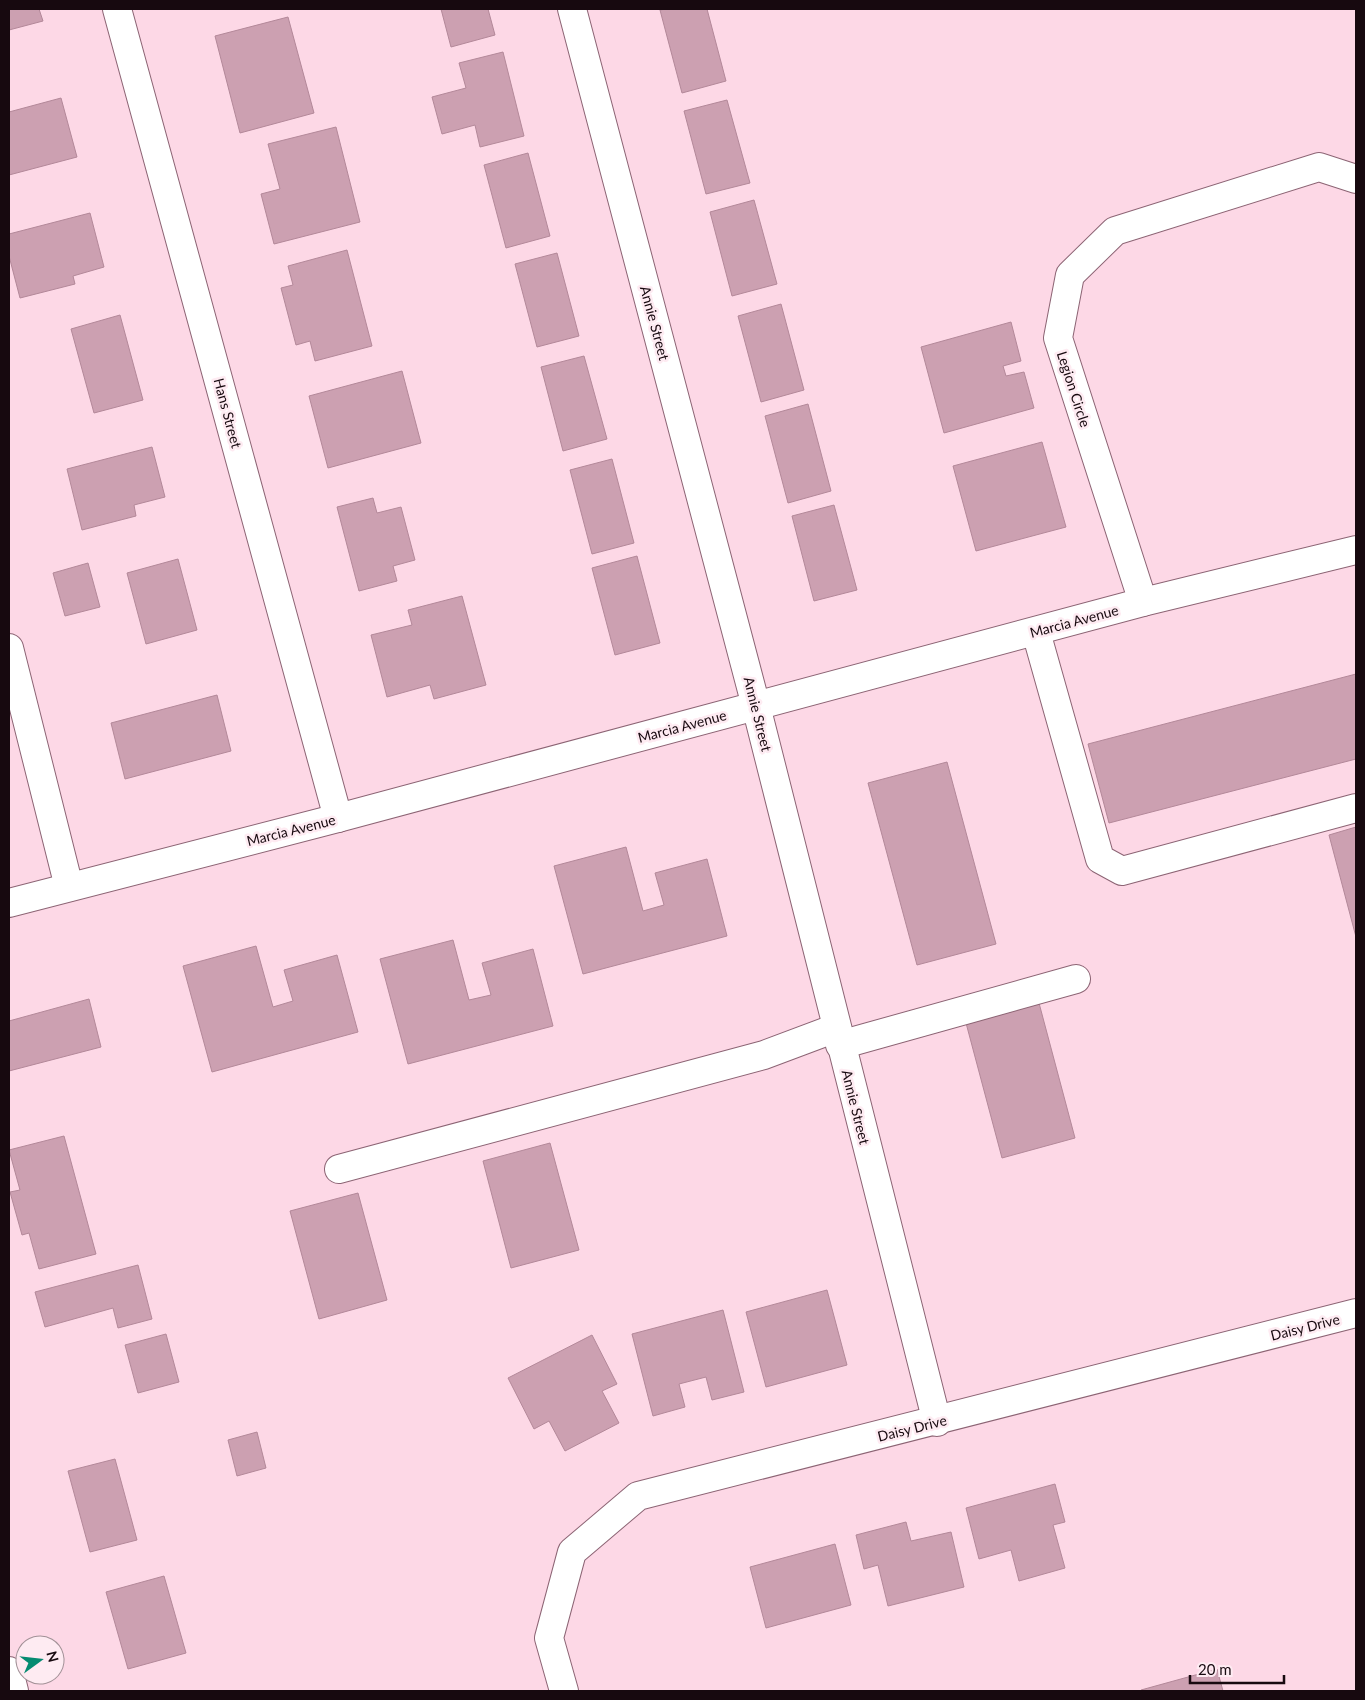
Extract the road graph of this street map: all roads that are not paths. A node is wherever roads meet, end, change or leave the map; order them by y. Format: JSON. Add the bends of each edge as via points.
{"nodes":[{"id":1,"x":117,"y":9,"type":"edge"},
{"id":2,"x":572,"y":9,"type":"edge"},
{"id":3,"x":1356,"y":179,"type":"edge"},
{"id":4,"x":1356,"y":550,"type":"edge"},
{"id":5,"x":1144,"y":602,"type":"junction"},
{"id":6,"x":1036,"y":632,"type":"junction"},
{"id":7,"x":9,"y":648,"type":"edge"},
{"id":8,"x":756,"y":706,"type":"junction"},
{"id":9,"x":1356,"y":808,"type":"edge"},
{"id":10,"x":338,"y":818,"type":"junction"},
{"id":11,"x":68,"y":887,"type":"junction"},
{"id":12,"x":9,"y":903,"type":"edge"},
{"id":13,"x":1076,"y":979,"type":"dead end"},
{"id":14,"x":838,"y":1037,"type":"junction"},
{"id":15,"x":339,"y":1168,"type":"dead end"},
{"id":16,"x":1356,"y":1313,"type":"edge"},
{"id":17,"x":937,"y":1422,"type":"junction"},
{"id":18,"x":9,"y":1670,"type":"edge"},
{"id":19,"x":14,"y":1691,"type":"edge"},
{"id":20,"x":564,"y":1691,"type":"edge"}],
"edges":[{"from":1,"to":10,"type":"street","name":"Hans Street"},
{"from":2,"to":8,"type":"street","name":"Annie Street"},
{"from":3,"to":5,"type":"street","name":"Legion Circle","via":[[1319,167],[1115,231],[1070,275],[1058,338]]},
{"from":4,"to":5,"type":"street","name":"Marcia Avenue"},
{"from":5,"to":6,"type":"street","name":"Marcia Avenue"},
{"from":6,"to":8,"type":"street","name":"Marcia Avenue"},
{"from":6,"to":9,"type":"street","via":[[1100,859],[1122,870]]},
{"from":7,"to":11,"type":"street"},
{"from":8,"to":10,"type":"street","name":"Marcia Avenue"},
{"from":8,"to":14,"type":"street","name":"Annie Street"},
{"from":10,"to":11,"type":"street","name":"Marcia Avenue"},
{"from":11,"to":12,"type":"street","name":"Marcia Avenue"},
{"from":13,"to":14,"type":"street"},
{"from":14,"to":15,"type":"street"},
{"from":14,"to":17,"type":"street","name":"Annie Street"},
{"from":16,"to":17,"type":"street","name":"Daisy Drive"},
{"from":17,"to":20,"type":"street","name":"Daisy Drive","via":[[638,1496],[572,1552],[549,1638]]},
{"from":18,"to":19,"type":"street"}]}
